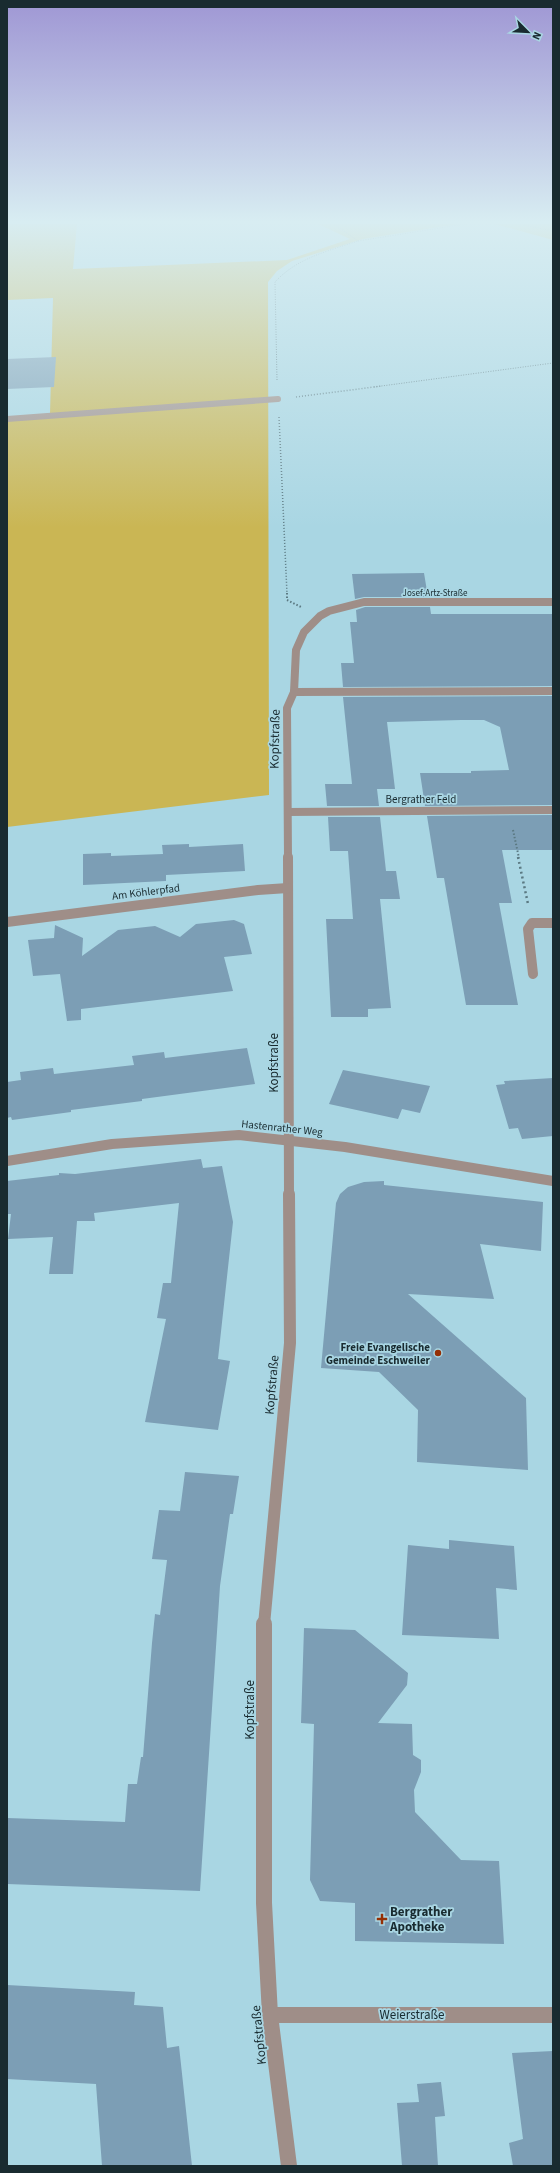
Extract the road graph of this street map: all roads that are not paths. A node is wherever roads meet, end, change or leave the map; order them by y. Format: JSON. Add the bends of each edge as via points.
{"nodes":[{"id":1,"x":278,"y":399,"type":"road end"},
{"id":2,"x":7,"y":419,"type":"edge"},
{"id":3,"x":553,"y":602,"type":"edge"},
{"id":4,"x":320,"y":616,"type":"joint"},
{"id":5,"x":553,"y":691,"type":"edge"},
{"id":6,"x":294,"y":692,"type":"junction"},
{"id":7,"x":553,"y":810,"type":"edge"},
{"id":8,"x":288,"y":812,"type":"junction"},
{"id":9,"x":288,"y":888,"type":"junction"},
{"id":10,"x":7,"y":922,"type":"edge"},
{"id":11,"x":553,"y":923,"type":"edge"},
{"id":12,"x":533,"y":974,"type":"dead end"},
{"id":13,"x":288,"y":1140,"type":"junction"},
{"id":14,"x":7,"y":1161,"type":"edge"},
{"id":15,"x":553,"y":1181,"type":"edge"},
{"id":16,"x":553,"y":2014,"type":"edge"},
{"id":17,"x":270,"y":2015,"type":"junction"},
{"id":18,"x":289,"y":2166,"type":"edge"}],
"edges":[{"from":1,"to":2,"type":"street"},
{"from":3,"to":4,"type":"street","name":"Josef-Artz-Straße","via":[[364,602],[329,611]]},
{"from":4,"to":6,"type":"street","name":"Kopfstraße","via":[[304,632],[296,650]]},
{"from":5,"to":6,"type":"street"},
{"from":6,"to":8,"type":"street","name":"Kopfstraße","via":[[287,708]]},
{"from":7,"to":8,"type":"street","name":"Bergrather Feld"},
{"from":8,"to":9,"type":"street","name":"Kopfstraße"},
{"from":9,"to":10,"type":"street","name":"Am Köhlerpfad"},
{"from":9,"to":13,"type":"street","name":"Kopfstraße"},
{"from":11,"to":12,"type":"street","via":[[532,923],[528,929]]},
{"from":13,"to":14,"type":"street","name":"Hastenrather Weg","via":[[239,1135],[120,1144]]},
{"from":13,"to":15,"type":"street","name":"Hastenrather Weg"},
{"from":13,"to":17,"type":"street","name":"Kopfstraße","via":[[290,1342],[264,1616],[264,1903]]},
{"from":16,"to":17,"type":"street","name":"Weierstraße"},
{"from":17,"to":18,"type":"street","name":"Kopfstraße"}]}
